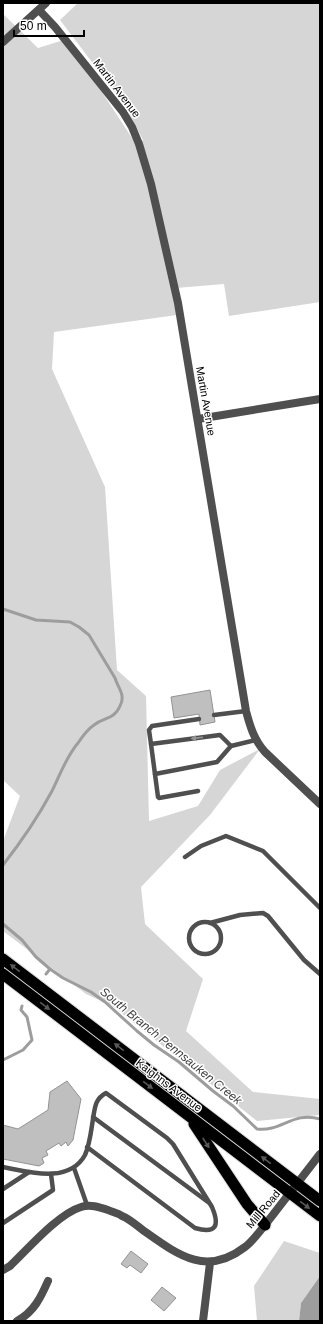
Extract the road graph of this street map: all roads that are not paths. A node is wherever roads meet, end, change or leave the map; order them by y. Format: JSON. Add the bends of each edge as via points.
{"nodes":[{"id":1,"x":46,"y":3,"type":"edge"},
{"id":2,"x":39,"y":10,"type":"junction"},
{"id":3,"x":3,"y":42,"type":"edge"},
{"id":4,"x":320,"y":399,"type":"edge"},
{"id":5,"x":198,"y":420,"type":"junction"},
{"id":6,"x":246,"y":711,"type":"junction"},
{"id":7,"x":214,"y":716,"type":"dead end"},
{"id":8,"x":199,"y":719,"type":"dead end"},
{"id":9,"x":256,"y":740,"type":"junction"},
{"id":10,"x":151,"y":744,"type":"junction"},
{"id":11,"x":231,"y":746,"type":"junction"},
{"id":12,"x":155,"y":774,"type":"junction"},
{"id":13,"x":198,"y":791,"type":"dead end"},
{"id":14,"x":320,"y":804,"type":"edge"},
{"id":15,"x":185,"y":857,"type":"dead end"},
{"id":16,"x":320,"y":908,"type":"edge"},
{"id":17,"x":210,"y":923,"type":"junction"},
{"id":18,"x":3,"y":959,"type":"edge"},
{"id":19,"x":3,"y":974,"type":"edge"},
{"id":20,"x":320,"y":974,"type":"edge"},
{"id":21,"x":189,"y":1116,"type":"junction"},
{"id":22,"x":93,"y":1117,"type":"junction"},
{"id":23,"x":87,"y":1147,"type":"junction"},
{"id":24,"x":320,"y":1154,"type":"edge"},
{"id":25,"x":3,"y":1167,"type":"edge"},
{"id":26,"x":74,"y":1168,"type":"junction"},
{"id":27,"x":29,"y":1172,"type":"junction"},
{"id":28,"x":51,"y":1174,"type":"junction"},
{"id":29,"x":298,"y":1184,"type":"junction"},
{"id":30,"x":3,"y":1189,"type":"edge"},
{"id":31,"x":290,"y":1193,"type":"junction"},
{"id":32,"x":320,"y":1201,"type":"edge"},
{"id":33,"x":210,"y":1204,"type":"junction"},
{"id":34,"x":87,"y":1206,"type":"junction"},
{"id":35,"x":320,"y":1216,"type":"edge"},
{"id":36,"x":3,"y":1223,"type":"edge"},
{"id":37,"x":265,"y":1225,"type":"junction"},
{"id":38,"x":210,"y":1263,"type":"junction"},
{"id":39,"x":3,"y":1270,"type":"edge"},
{"id":40,"x":48,"y":1281,"type":"dead end"},
{"id":41,"x":18,"y":1321,"type":"edge"},
{"id":42,"x":203,"y":1321,"type":"edge"}],
"edges":[{"from":1,"to":2,"type":"street"},
{"from":2,"to":3,"type":"street"},
{"from":2,"to":5,"type":"street","name":"Martin Avenue","via":[[123,112],[139,144],[151,184],[178,303]]},
{"from":4,"to":5,"type":"street"},
{"from":5,"to":6,"type":"street","name":"Martin Avenue"},
{"from":6,"to":7,"type":"lane"},
{"from":6,"to":9,"type":"street","name":"Martin Avenue"},
{"from":8,"to":10,"type":"lane","via":[[152,726],[149,730]]},
{"from":9,"to":11,"type":"lane"},
{"from":9,"to":14,"type":"street","name":"Martin Avenue","via":[[259,746]]},
{"from":11,"to":10,"type":"lane","one_way":true,"via":[[220,735]]},
{"from":10,"to":12,"type":"lane"},
{"from":11,"to":12,"type":"lane","via":[[217,762]]},
{"from":12,"to":13,"type":"lane","via":[[159,798]]},
{"from":15,"to":16,"type":"lane","via":[[201,846],[226,836],[263,851]]},
{"from":17,"to":17,"type":"lane","via":[[196,926],[190,934],[193,948],[202,954],[212,952],[220,945],[219,930]]},
{"from":17,"to":20,"type":"lane","via":[[240,915],[263,913],[304,960]]},
{"from":29,"to":18,"type":"highway","name":"Kaighns Avenue","one_way":true},
{"from":19,"to":21,"type":"highway","name":"Kaighns Avenue","one_way":true},
{"from":21,"to":31,"type":"highway","name":"Kaighns Avenue"},
{"from":21,"to":37,"type":"highway","one_way":true,"via":[[247,1204]]},
{"from":22,"to":23,"type":"lane"},
{"from":22,"to":33,"type":"lane"},
{"from":22,"to":33,"type":"lane","via":[[96,1102],[106,1093],[125,1106],[173,1144]]},
{"from":23,"to":26,"type":"lane"},
{"from":23,"to":33,"type":"lane","via":[[195,1228],[206,1231],[216,1224],[216,1217]]},
{"from":24,"to":29,"type":"street","name":"Mill Road"},
{"from":25,"to":27,"type":"lane"},
{"from":26,"to":28,"type":"lane"},
{"from":26,"to":34,"type":"lane"},
{"from":27,"to":28,"type":"lane"},
{"from":27,"to":30,"type":"lane"},
{"from":28,"to":36,"type":"lane","via":[[53,1190]]},
{"from":29,"to":31,"type":"street","name":"Mill Road"},
{"from":29,"to":32,"type":"highway","name":"Kaighns Avenue"},
{"from":31,"to":35,"type":"highway","name":"Kaighns Avenue","one_way":true},
{"from":31,"to":37,"type":"street","name":"Mill Road"},
{"from":34,"to":38,"type":"street","via":[[123,1216],[187,1258]]},
{"from":34,"to":39,"type":"street","via":[[72,1210],[60,1218]]},
{"from":37,"to":38,"type":"street","name":"Mill Road","via":[[246,1247]]},
{"from":38,"to":42,"type":"street"},
{"from":40,"to":41,"type":"street","via":[[39,1302]]}]}
